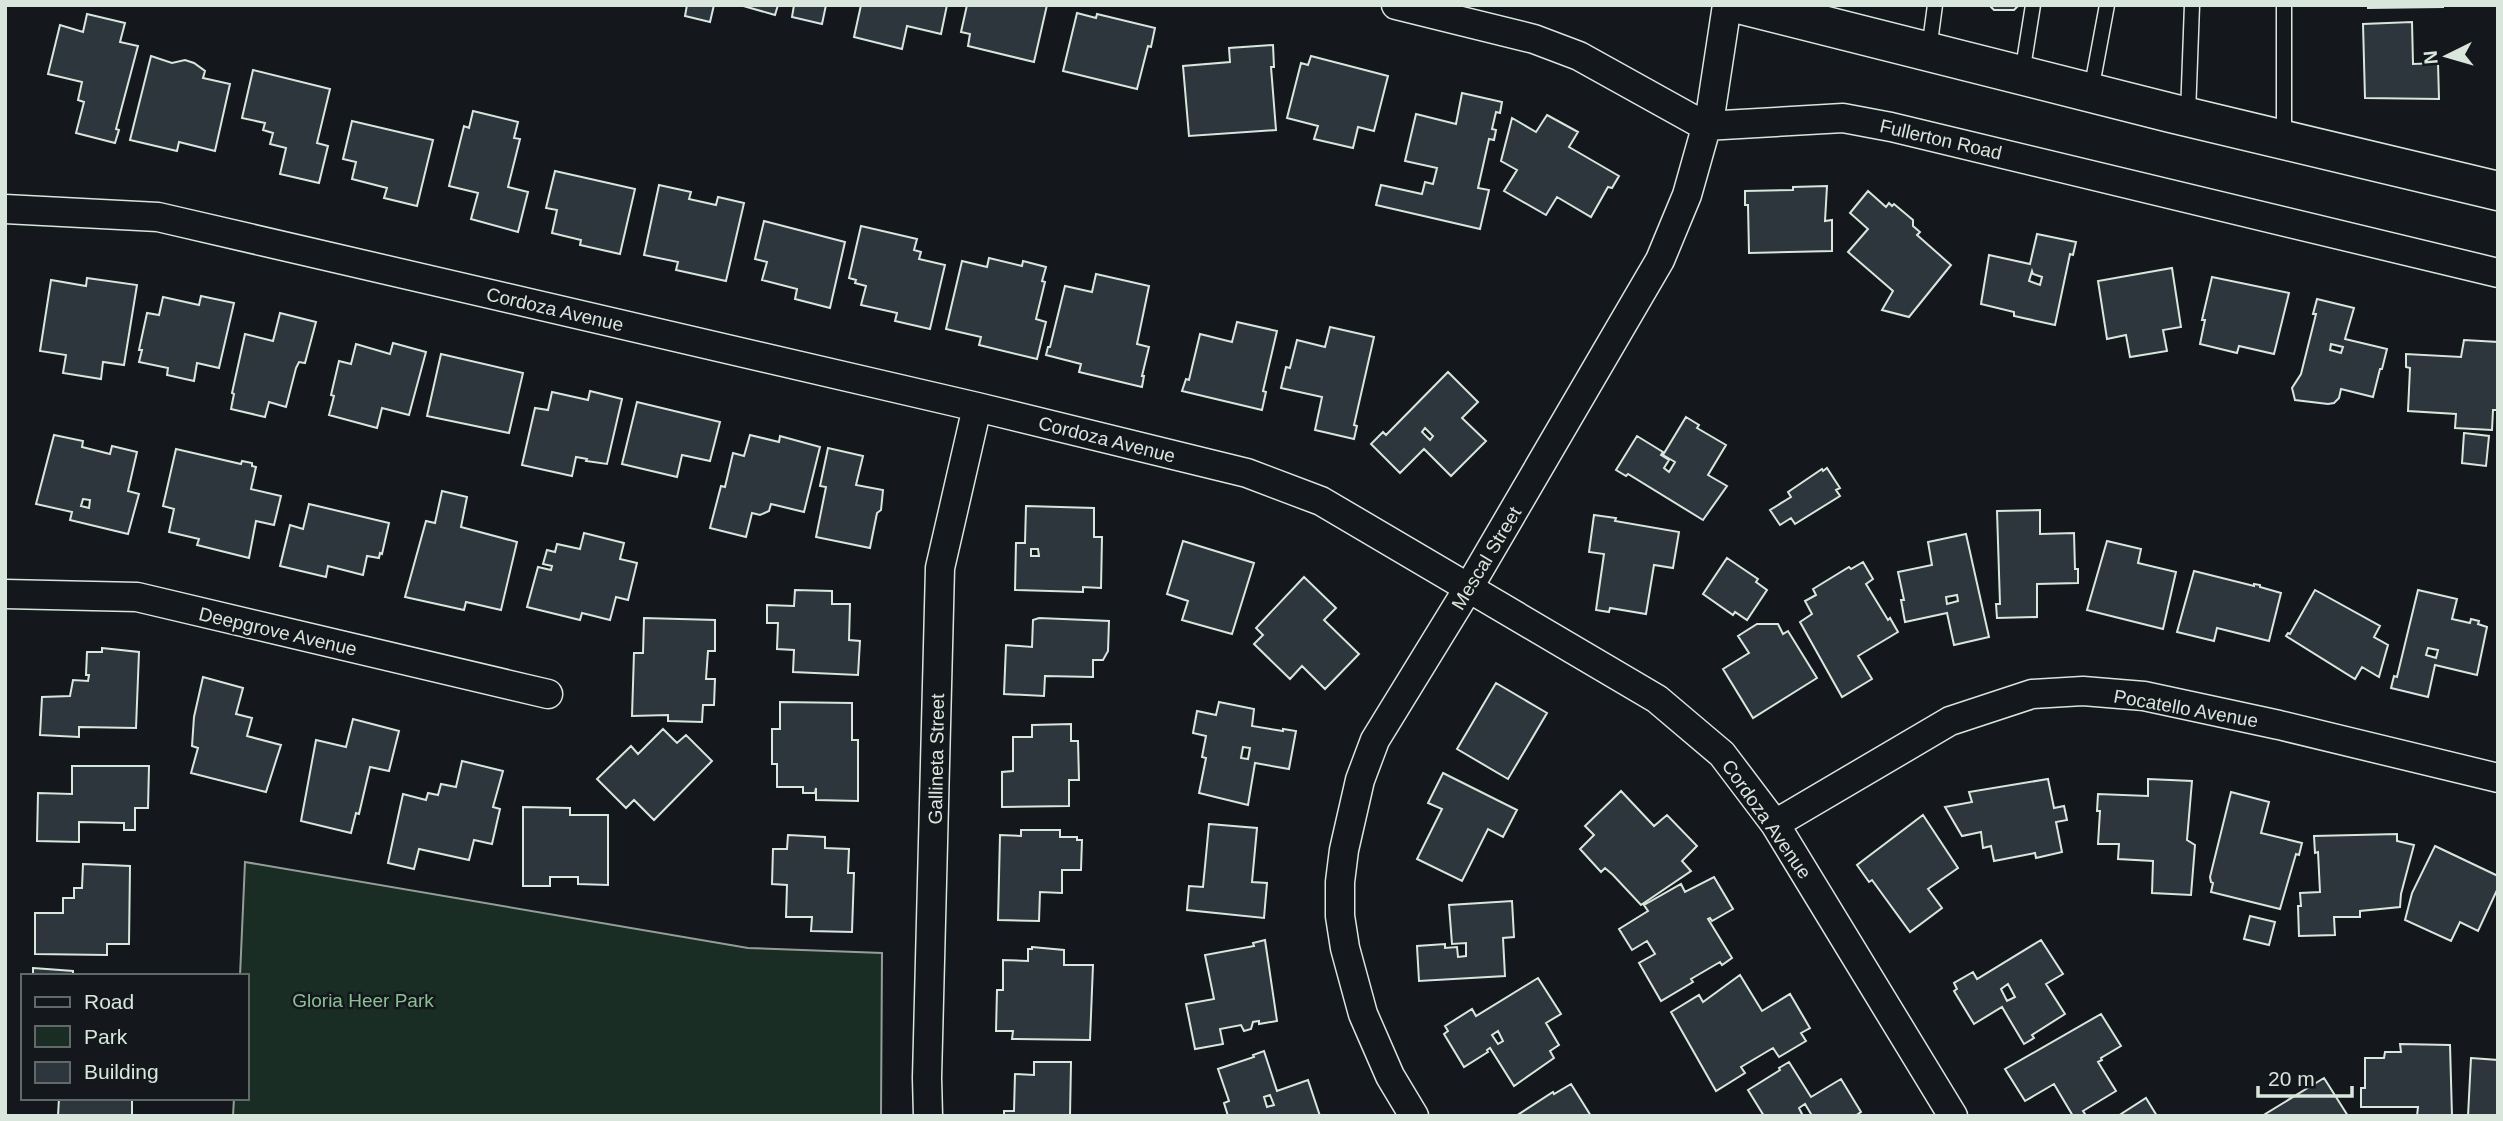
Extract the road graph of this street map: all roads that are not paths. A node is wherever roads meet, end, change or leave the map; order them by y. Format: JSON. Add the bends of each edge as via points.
{"nodes":[{"id":1,"x":1396,"y":5,"type":"edge"},
{"id":2,"x":1727,"y":5,"type":"edge"},
{"id":3,"x":1743,"y":5,"type":"edge"},
{"id":4,"x":1936,"y":5,"type":"edge"},
{"id":5,"x":2033,"y":5,"type":"edge"},
{"id":6,"x":2107,"y":5,"type":"edge"},
{"id":7,"x":2192,"y":5,"type":"edge"},
{"id":8,"x":2284,"y":5,"type":"edge"},
{"id":9,"x":1819,"y":14,"type":"edge"},
{"id":10,"x":1928,"y":52,"type":"junction"},
{"id":11,"x":2022,"y":75,"type":"junction"},
{"id":12,"x":2091,"y":93,"type":"junction"},
{"id":13,"x":2188,"y":116,"type":"junction"},
{"id":14,"x":1705,"y":126,"type":"junction"},
{"id":15,"x":2284,"y":140,"type":"junction"},
{"id":16,"x":2498,"y":191,"type":"edge"},
{"id":17,"x":5,"y":209,"type":"edge"},
{"id":18,"x":2498,"y":273,"type":"edge"},
{"id":19,"x":977,"y":407,"type":"junction"},
{"id":20,"x":1469,"y":587,"type":"junction"},
{"id":21,"x":5,"y":594,"type":"edge"},
{"id":22,"x":548,"y":694,"type":"dead end"},
{"id":23,"x":2498,"y":778,"type":"edge"},
{"id":24,"x":1775,"y":824,"type":"junction"},
{"id":25,"x":928,"y":1116,"type":"edge"},
{"id":26,"x":1414,"y":1116,"type":"edge"},
{"id":27,"x":1953,"y":1116,"type":"edge"}],
"edges":[{"from":1,"to":14,"type":"street","via":[[1534,39],[1579,56]]},
{"from":2,"to":14,"type":"street","name":"Mescal Street"},
{"from":3,"to":9,"type":"main road"},
{"from":4,"to":10,"type":"lane"},
{"from":5,"to":11,"type":"lane"},
{"from":6,"to":12,"type":"lane"},
{"from":7,"to":13,"type":"lane"},
{"from":8,"to":15,"type":"lane"},
{"from":9,"to":10,"type":"main road"},
{"from":10,"to":11,"type":"main road"},
{"from":11,"to":12,"type":"main road"},
{"from":12,"to":13,"type":"main road"},
{"from":13,"to":15,"type":"main road"},
{"from":14,"to":18,"type":"street","name":"Fullerton Road","via":[[1843,118],[1880,124]]},
{"from":14,"to":20,"type":"street","name":"Mescal Street","via":[[1687,195],[1660,260]]},
{"from":15,"to":16,"type":"main road"},
{"from":17,"to":19,"type":"street","name":"Cordoza Avenue","via":[[158,218]]},
{"from":19,"to":20,"type":"street","name":"Cordoza Avenue","via":[[1247,473],[1321,501]]},
{"from":19,"to":25,"type":"street","name":"Gallineta Street","via":[[940,568]]},
{"from":20,"to":24,"type":"street","name":"Cordoza Avenue","via":[[1657,699],[1722,754]]},
{"from":20,"to":26,"type":"street","name":"Mescal Street","via":[[1375,740],[1343,850],[1340,916],[1345,948],[1363,1014],[1390,1076]]},
{"from":21,"to":22,"type":"street","name":"Deepgrove Avenue","via":[[137,597]]},
{"from":23,"to":24,"type":"street","name":"Pocatello Avenue","via":[[2144,696],[2083,691],[2032,694],[1950,721]]},
{"from":24,"to":27,"type":"street","name":"Cordoza Avenue"}]}
